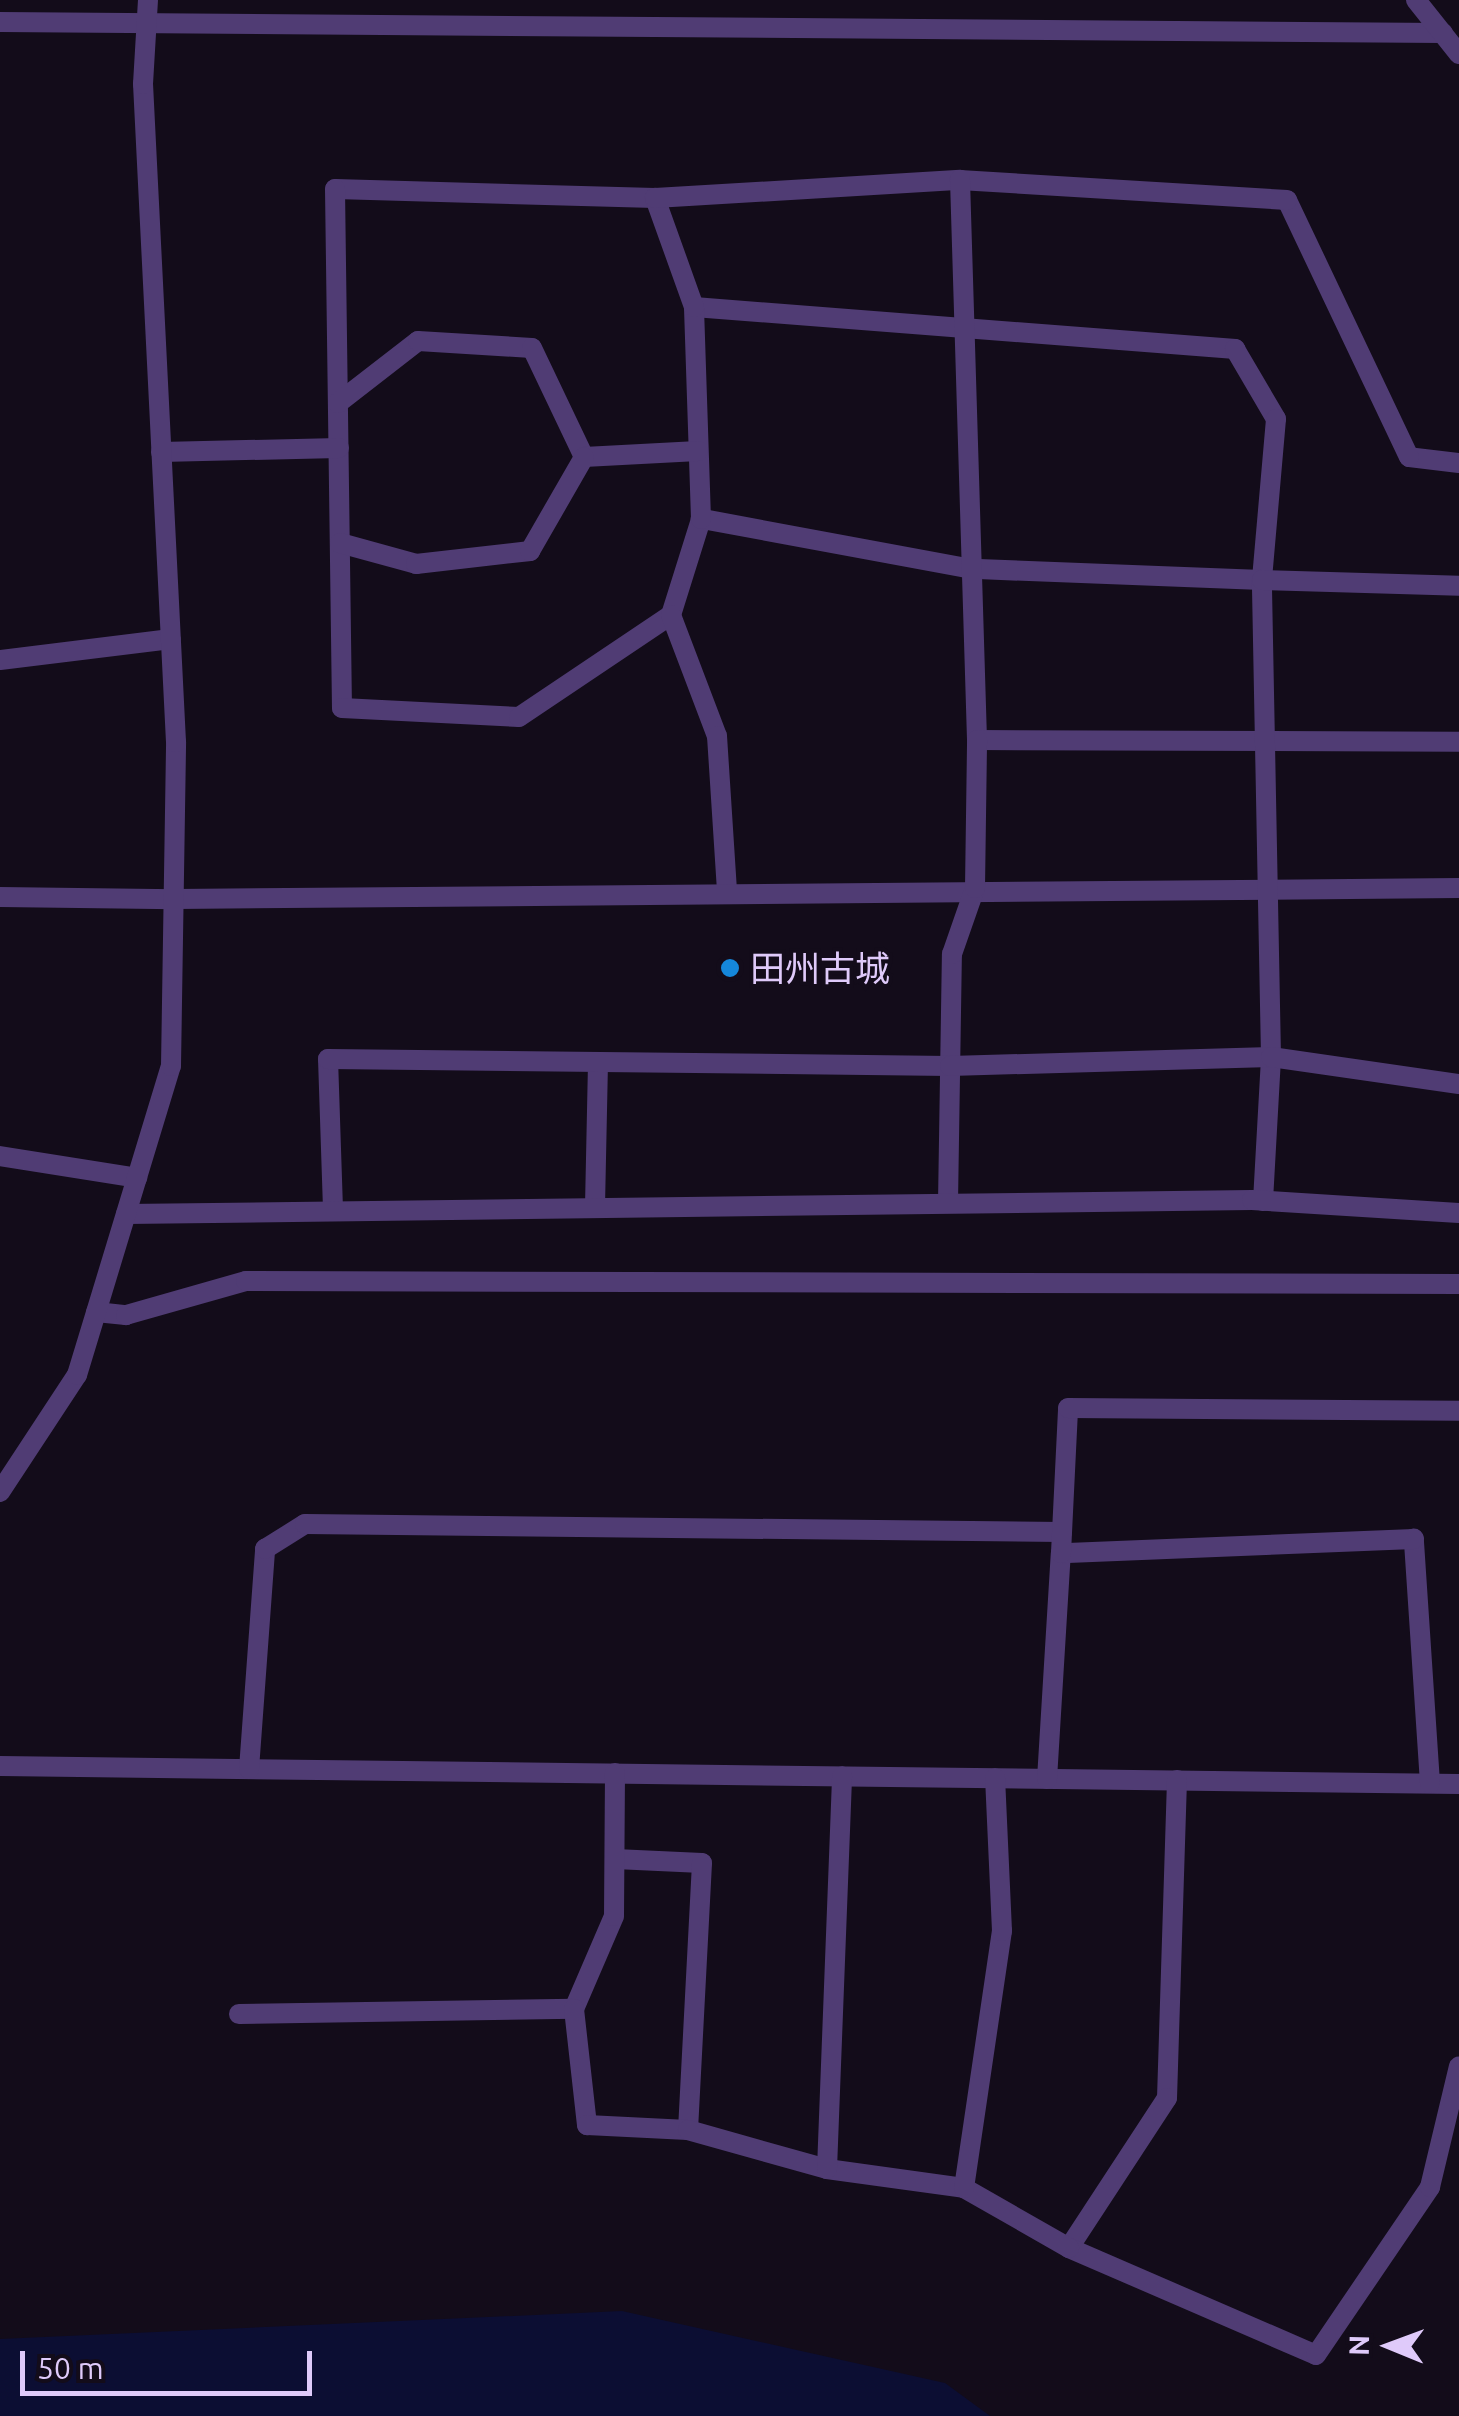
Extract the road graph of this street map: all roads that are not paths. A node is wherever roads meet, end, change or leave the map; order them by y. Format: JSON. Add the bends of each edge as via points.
{"nodes":[{"id":1,"x":148,"y":0,"type":"edge"},
{"id":2,"x":1416,"y":0,"type":"edge"},
{"id":3,"x":0,"y":22,"type":"edge"},
{"id":4,"x":144,"y":24,"type":"junction"},
{"id":5,"x":1443,"y":34,"type":"junction"},
{"id":6,"x":1459,"y":54,"type":"edge"},
{"id":7,"x":960,"y":180,"type":"junction"},
{"id":8,"x":656,"y":198,"type":"junction"},
{"id":9,"x":694,"y":307,"type":"junction"},
{"id":10,"x":965,"y":332,"type":"junction"},
{"id":11,"x":338,"y":404,"type":"junction"},
{"id":12,"x":339,"y":448,"type":"junction"},
{"id":13,"x":162,"y":452,"type":"junction"},
{"id":14,"x":698,"y":452,"type":"junction"},
{"id":15,"x":584,"y":456,"type":"junction"},
{"id":16,"x":1459,"y":464,"type":"edge"},
{"id":17,"x":701,"y":519,"type":"junction"},
{"id":18,"x":340,"y":544,"type":"junction"},
{"id":19,"x":972,"y":569,"type":"junction"},
{"id":20,"x":1262,"y":580,"type":"junction"},
{"id":21,"x":1459,"y":586,"type":"edge"},
{"id":22,"x":672,"y":615,"type":"junction"},
{"id":23,"x":171,"y":639,"type":"junction"},
{"id":24,"x":0,"y":660,"type":"edge"},
{"id":25,"x":1264,"y":739,"type":"junction"},
{"id":26,"x":977,"y":740,"type":"junction"},
{"id":27,"x":1459,"y":742,"type":"edge"},
{"id":28,"x":975,"y":888,"type":"junction"},
{"id":29,"x":1266,"y":888,"type":"junction"},
{"id":30,"x":1459,"y":888,"type":"edge"},
{"id":31,"x":728,"y":889,"type":"junction"},
{"id":32,"x":0,"y":897,"type":"edge"},
{"id":33,"x":176,"y":899,"type":"junction"},
{"id":34,"x":1271,"y":1057,"type":"junction"},
{"id":35,"x":598,"y":1062,"type":"junction"},
{"id":36,"x":950,"y":1066,"type":"junction"},
{"id":37,"x":1459,"y":1084,"type":"edge"},
{"id":38,"x":0,"y":1156,"type":"edge"},
{"id":39,"x":137,"y":1178,"type":"junction"},
{"id":40,"x":1263,"y":1201,"type":"junction"},
{"id":41,"x":948,"y":1203,"type":"junction"},
{"id":42,"x":595,"y":1206,"type":"junction"},
{"id":43,"x":333,"y":1209,"type":"junction"},
{"id":44,"x":1459,"y":1213,"type":"edge"},
{"id":45,"x":126,"y":1214,"type":"junction"},
{"id":46,"x":1459,"y":1284,"type":"edge"},
{"id":47,"x":96,"y":1312,"type":"junction"},
{"id":48,"x":1459,"y":1412,"type":"edge"},
{"id":49,"x":0,"y":1492,"type":"edge"},
{"id":50,"x":1061,"y":1542,"type":"junction"},
{"id":51,"x":0,"y":1766,"type":"edge"},
{"id":52,"x":249,"y":1769,"type":"junction"},
{"id":53,"x":615,"y":1773,"type":"junction"},
{"id":54,"x":842,"y":1776,"type":"junction"},
{"id":55,"x":995,"y":1778,"type":"junction"},
{"id":56,"x":1047,"y":1779,"type":"junction"},
{"id":57,"x":1177,"y":1780,"type":"junction"},
{"id":58,"x":1430,"y":1784,"type":"junction"},
{"id":59,"x":1459,"y":1784,"type":"edge"},
{"id":60,"x":615,"y":1859,"type":"junction"},
{"id":61,"x":574,"y":2009,"type":"junction"},
{"id":62,"x":239,"y":2014,"type":"dead end"},
{"id":63,"x":1459,"y":2066,"type":"edge"},
{"id":64,"x":688,"y":2130,"type":"junction"},
{"id":65,"x":827,"y":2169,"type":"junction"},
{"id":66,"x":964,"y":2188,"type":"junction"},
{"id":67,"x":1069,"y":2248,"type":"junction"}],
"edges":[{"from":1,"to":4,"type":"street"},
{"from":2,"to":5,"type":"street"},
{"from":3,"to":4,"type":"street"},
{"from":4,"to":5,"type":"street"},
{"from":4,"to":13,"type":"street"},
{"from":5,"to":6,"type":"street"},
{"from":7,"to":8,"type":"street"},
{"from":7,"to":10,"type":"street"},
{"from":7,"to":16,"type":"street","via":[[1286,200],[1409,457]]},
{"from":8,"to":9,"type":"street"},
{"from":8,"to":11,"type":"street","via":[[336,189]]},
{"from":9,"to":10,"type":"street"},
{"from":9,"to":14,"type":"street"},
{"from":10,"to":19,"type":"street"},
{"from":10,"to":20,"type":"street","via":[[1235,349],[1276,419]]},
{"from":11,"to":12,"type":"street"},
{"from":11,"to":15,"type":"street","via":[[418,340],[532,348]]},
{"from":12,"to":13,"type":"street"},
{"from":12,"to":18,"type":"street"},
{"from":13,"to":23,"type":"street"},
{"from":14,"to":15,"type":"street"},
{"from":14,"to":17,"type":"street"},
{"from":15,"to":18,"type":"street","via":[[530,552],[416,564]]},
{"from":17,"to":19,"type":"street"},
{"from":17,"to":22,"type":"street"},
{"from":18,"to":22,"type":"street","via":[[342,708],[519,717]]},
{"from":19,"to":20,"type":"street"},
{"from":19,"to":26,"type":"street"},
{"from":20,"to":21,"type":"street"},
{"from":20,"to":25,"type":"street"},
{"from":22,"to":31,"type":"street","via":[[717,736]]},
{"from":23,"to":24,"type":"street"},
{"from":23,"to":33,"type":"street"},
{"from":25,"to":26,"type":"street"},
{"from":25,"to":27,"type":"street"},
{"from":25,"to":29,"type":"street"},
{"from":26,"to":28,"type":"street"},
{"from":28,"to":29,"type":"street"},
{"from":28,"to":31,"type":"street"},
{"from":28,"to":36,"type":"street","via":[[952,954]]},
{"from":29,"to":30,"type":"street"},
{"from":29,"to":34,"type":"street"},
{"from":31,"to":33,"type":"street"},
{"from":32,"to":33,"type":"street"},
{"from":33,"to":39,"type":"street","via":[[172,1066]]},
{"from":34,"to":36,"type":"street"},
{"from":34,"to":37,"type":"street"},
{"from":34,"to":40,"type":"street"},
{"from":35,"to":36,"type":"street"},
{"from":35,"to":42,"type":"street"},
{"from":35,"to":43,"type":"street","via":[[328,1059]]},
{"from":36,"to":41,"type":"street"},
{"from":38,"to":39,"type":"street"},
{"from":39,"to":45,"type":"street"},
{"from":40,"to":41,"type":"street"},
{"from":40,"to":44,"type":"street"},
{"from":41,"to":42,"type":"street"},
{"from":42,"to":43,"type":"street"},
{"from":43,"to":45,"type":"street"},
{"from":45,"to":47,"type":"street"},
{"from":46,"to":47,"type":"street","via":[[246,1281],[126,1315]]},
{"from":47,"to":49,"type":"street","via":[[77,1374]]},
{"from":48,"to":50,"type":"street","via":[[1068,1408]]},
{"from":50,"to":52,"type":"street","via":[[305,1524],[265,1549]]},
{"from":50,"to":56,"type":"street"},
{"from":50,"to":58,"type":"street","via":[[1414,1539]]},
{"from":51,"to":52,"type":"street"},
{"from":52,"to":53,"type":"street"},
{"from":53,"to":54,"type":"street"},
{"from":53,"to":60,"type":"street"},
{"from":54,"to":55,"type":"street"},
{"from":54,"to":65,"type":"street"},
{"from":55,"to":56,"type":"street"},
{"from":55,"to":66,"type":"street","via":[[1002,1931]]},
{"from":56,"to":57,"type":"street"},
{"from":57,"to":58,"type":"street"},
{"from":57,"to":67,"type":"street","via":[[1168,2098]]},
{"from":58,"to":59,"type":"street"},
{"from":60,"to":61,"type":"street","via":[[614,1916]]},
{"from":60,"to":64,"type":"street","via":[[702,1863]]},
{"from":61,"to":62,"type":"street"},
{"from":61,"to":64,"type":"street","via":[[587,2125]]},
{"from":63,"to":67,"type":"street","via":[[1430,2187],[1316,2355]]},
{"from":64,"to":65,"type":"street"},
{"from":65,"to":66,"type":"street"},
{"from":66,"to":67,"type":"street"}]}
